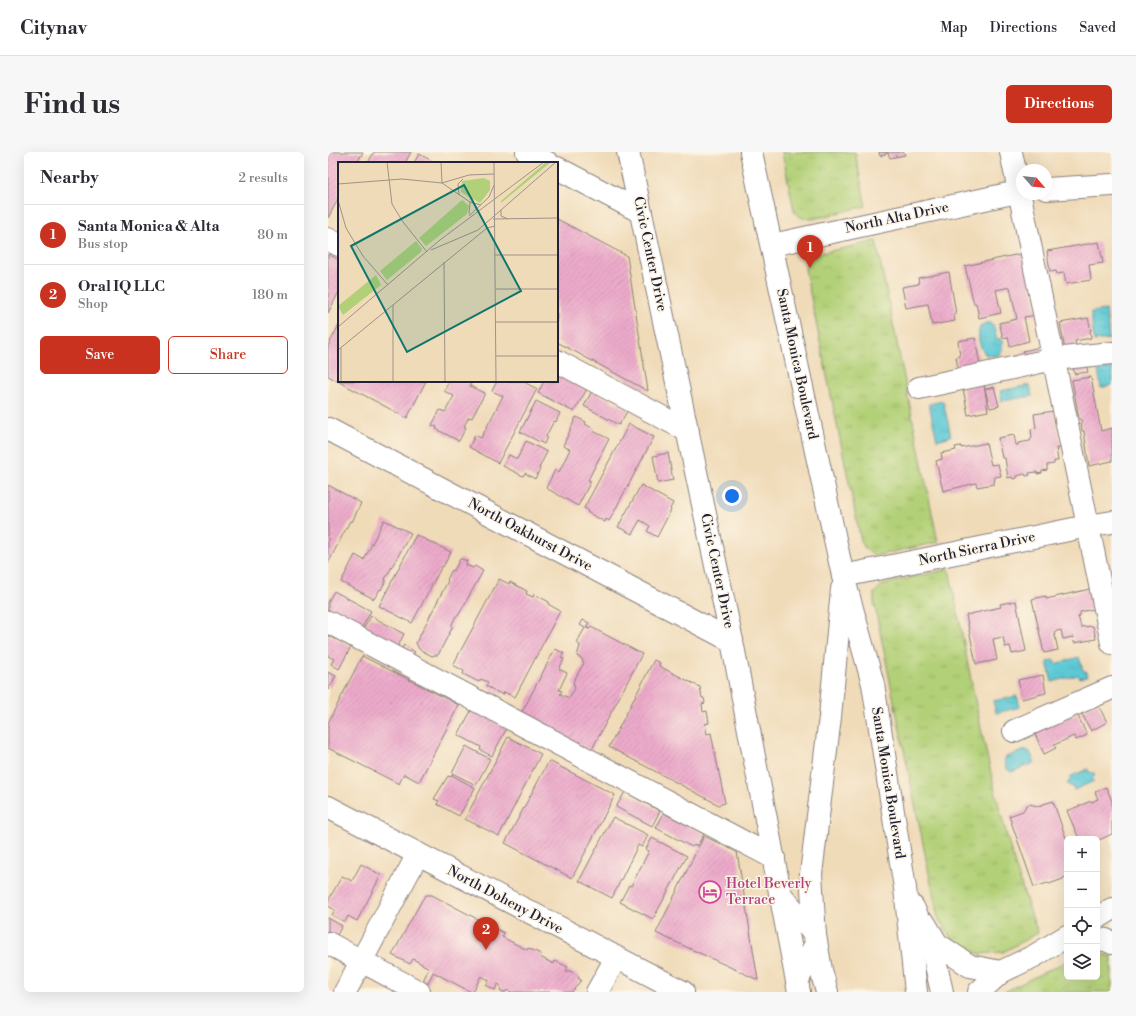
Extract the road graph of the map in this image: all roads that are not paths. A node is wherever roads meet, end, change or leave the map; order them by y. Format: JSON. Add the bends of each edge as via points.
{"nodes":[{"id":1,"x":527,"y":152,"type":"edge"},
{"id":2,"x":628,"y":152,"type":"edge"},
{"id":3,"x":751,"y":152,"type":"edge"},
{"id":4,"x":1011,"y":152,"type":"edge"},
{"id":5,"x":546,"y":162,"type":"edge"},
{"id":6,"x":558,"y":169,"type":"edge"},
{"id":7,"x":1016,"y":172,"type":"edge"},
{"id":8,"x":1112,"y":185,"type":"edge"},
{"id":9,"x":1052,"y":190,"type":"edge"},
{"id":10,"x":1016,"y":192,"type":"edge"},
{"id":11,"x":1023,"y":200,"type":"edge"},
{"id":12,"x":641,"y":212,"type":"junction"},
{"id":13,"x":328,"y":239,"type":"edge"},
{"id":14,"x":338,"y":244,"type":"edge"},
{"id":15,"x":772,"y":245,"type":"junction"},
{"id":16,"x":1112,"y":353,"type":"edge"},
{"id":17,"x":1054,"y":359,"type":"junction"},
{"id":18,"x":558,"y":362,"type":"edge"},
{"id":19,"x":919,"y":388,"type":"dead end"},
{"id":20,"x":328,"y":429,"type":"edge"},
{"id":21,"x":688,"y":431,"type":"junction"},
{"id":22,"x":1112,"y":522,"type":"edge"},
{"id":23,"x":1088,"y":526,"type":"junction"},
{"id":24,"x":843,"y":576,"type":"junction"},
{"id":25,"x":328,"y":622,"type":"edge"},
{"id":26,"x":732,"y":641,"type":"junction"},
{"id":27,"x":1112,"y":643,"type":"edge"},
{"id":28,"x":1112,"y":688,"type":"edge"},
{"id":29,"x":1014,"y":731,"type":"dead end"},
{"id":30,"x":328,"y":806,"type":"edge"},
{"id":31,"x":418,"y":854,"type":"junction"},
{"id":32,"x":774,"y":858,"type":"junction"},
{"id":33,"x":905,"y":888,"type":"junction"},
{"id":34,"x":780,"y":894,"type":"junction"},
{"id":35,"x":1112,"y":909,"type":"edge"},
{"id":36,"x":1100,"y":916,"type":"edge"},
{"id":37,"x":1064,"y":938,"type":"edge"},
{"id":38,"x":815,"y":939,"type":"junction"},
{"id":39,"x":1100,"y":939,"type":"edge"},
{"id":40,"x":328,"y":943,"type":"edge"},
{"id":41,"x":1112,"y":943,"type":"edge"},
{"id":42,"x":616,"y":958,"type":"junction"},
{"id":43,"x":362,"y":961,"type":"junction"},
{"id":44,"x":1001,"y":972,"type":"junction"},
{"id":45,"x":798,"y":987,"type":"edge"},
{"id":46,"x":345,"y":992,"type":"edge"},
{"id":47,"x":419,"y":992,"type":"edge"},
{"id":48,"x":596,"y":992,"type":"edge"},
{"id":49,"x":682,"y":992,"type":"edge"},
{"id":50,"x":827,"y":992,"type":"edge"},
{"id":51,"x":916,"y":992,"type":"edge"},
{"id":52,"x":942,"y":992,"type":"edge"},
{"id":53,"x":979,"y":992,"type":"edge"}],
"edges":[{"from":1,"to":5,"type":"street"},
{"from":2,"to":12,"type":"street","name":"Civic Center Drive"},
{"from":3,"to":15,"type":"street","name":"Santa Monica Boulevard"},
{"from":4,"to":7,"type":"street"},
{"from":6,"to":12,"type":"street"},
{"from":8,"to":9,"type":"street"},
{"from":10,"to":15,"type":"street","name":"North Alta Drive"},
{"from":11,"to":17,"type":"street"},
{"from":12,"to":21,"type":"street","name":"Civic Center Drive"},
{"from":13,"to":14,"type":"street"},
{"from":15,"to":24,"type":"street","name":"Santa Monica Boulevard"},
{"from":16,"to":17,"type":"street"},
{"from":17,"to":19,"type":"street"},
{"from":17,"to":23,"type":"street"},
{"from":18,"to":21,"type":"street"},
{"from":20,"to":26,"type":"street","name":"North Oakhurst Drive"},
{"from":21,"to":26,"type":"street","name":"Civic Center Drive"},
{"from":22,"to":23,"type":"street","name":"North Sierra Drive"},
{"from":23,"to":24,"type":"street","name":"North Sierra Drive"},
{"from":23,"to":27,"type":"street"},
{"from":24,"to":33,"type":"street","name":"Santa Monica Boulevard","via":[[873,684]]},
{"from":24,"to":38,"type":"street","name":"Santa Monica Boulevard","via":[[830,717],[811,874]]},
{"from":25,"to":32,"type":"street"},
{"from":26,"to":32,"type":"street","name":"Civic Center Drive"},
{"from":28,"to":29,"type":"street"},
{"from":30,"to":31,"type":"street","name":"North Doheny Drive"},
{"from":31,"to":42,"type":"street","name":"North Doheny Drive"},
{"from":31,"to":43,"type":"street"},
{"from":32,"to":34,"type":"street","name":"Civic Center Drive"},
{"from":33,"to":44,"type":"street","via":[[937,944],[970,966]]},
{"from":33,"to":51,"type":"street","name":"Santa Monica Boulevard"},
{"from":33,"to":52,"type":"street","via":[[933,952]]},
{"from":34,"to":38,"type":"street"},
{"from":34,"to":45,"type":"street","name":"Civic Center Drive"},
{"from":35,"to":36,"type":"street"},
{"from":37,"to":44,"type":"street"},
{"from":38,"to":45,"type":"street"},
{"from":38,"to":50,"type":"street","name":"Santa Monica Boulevard"},
{"from":39,"to":41,"type":"street"},
{"from":40,"to":43,"type":"street"},
{"from":42,"to":48,"type":"street"},
{"from":42,"to":49,"type":"street","name":"North Doheny Drive"},
{"from":43,"to":46,"type":"street"},
{"from":43,"to":47,"type":"street"},
{"from":44,"to":53,"type":"street"}]}
